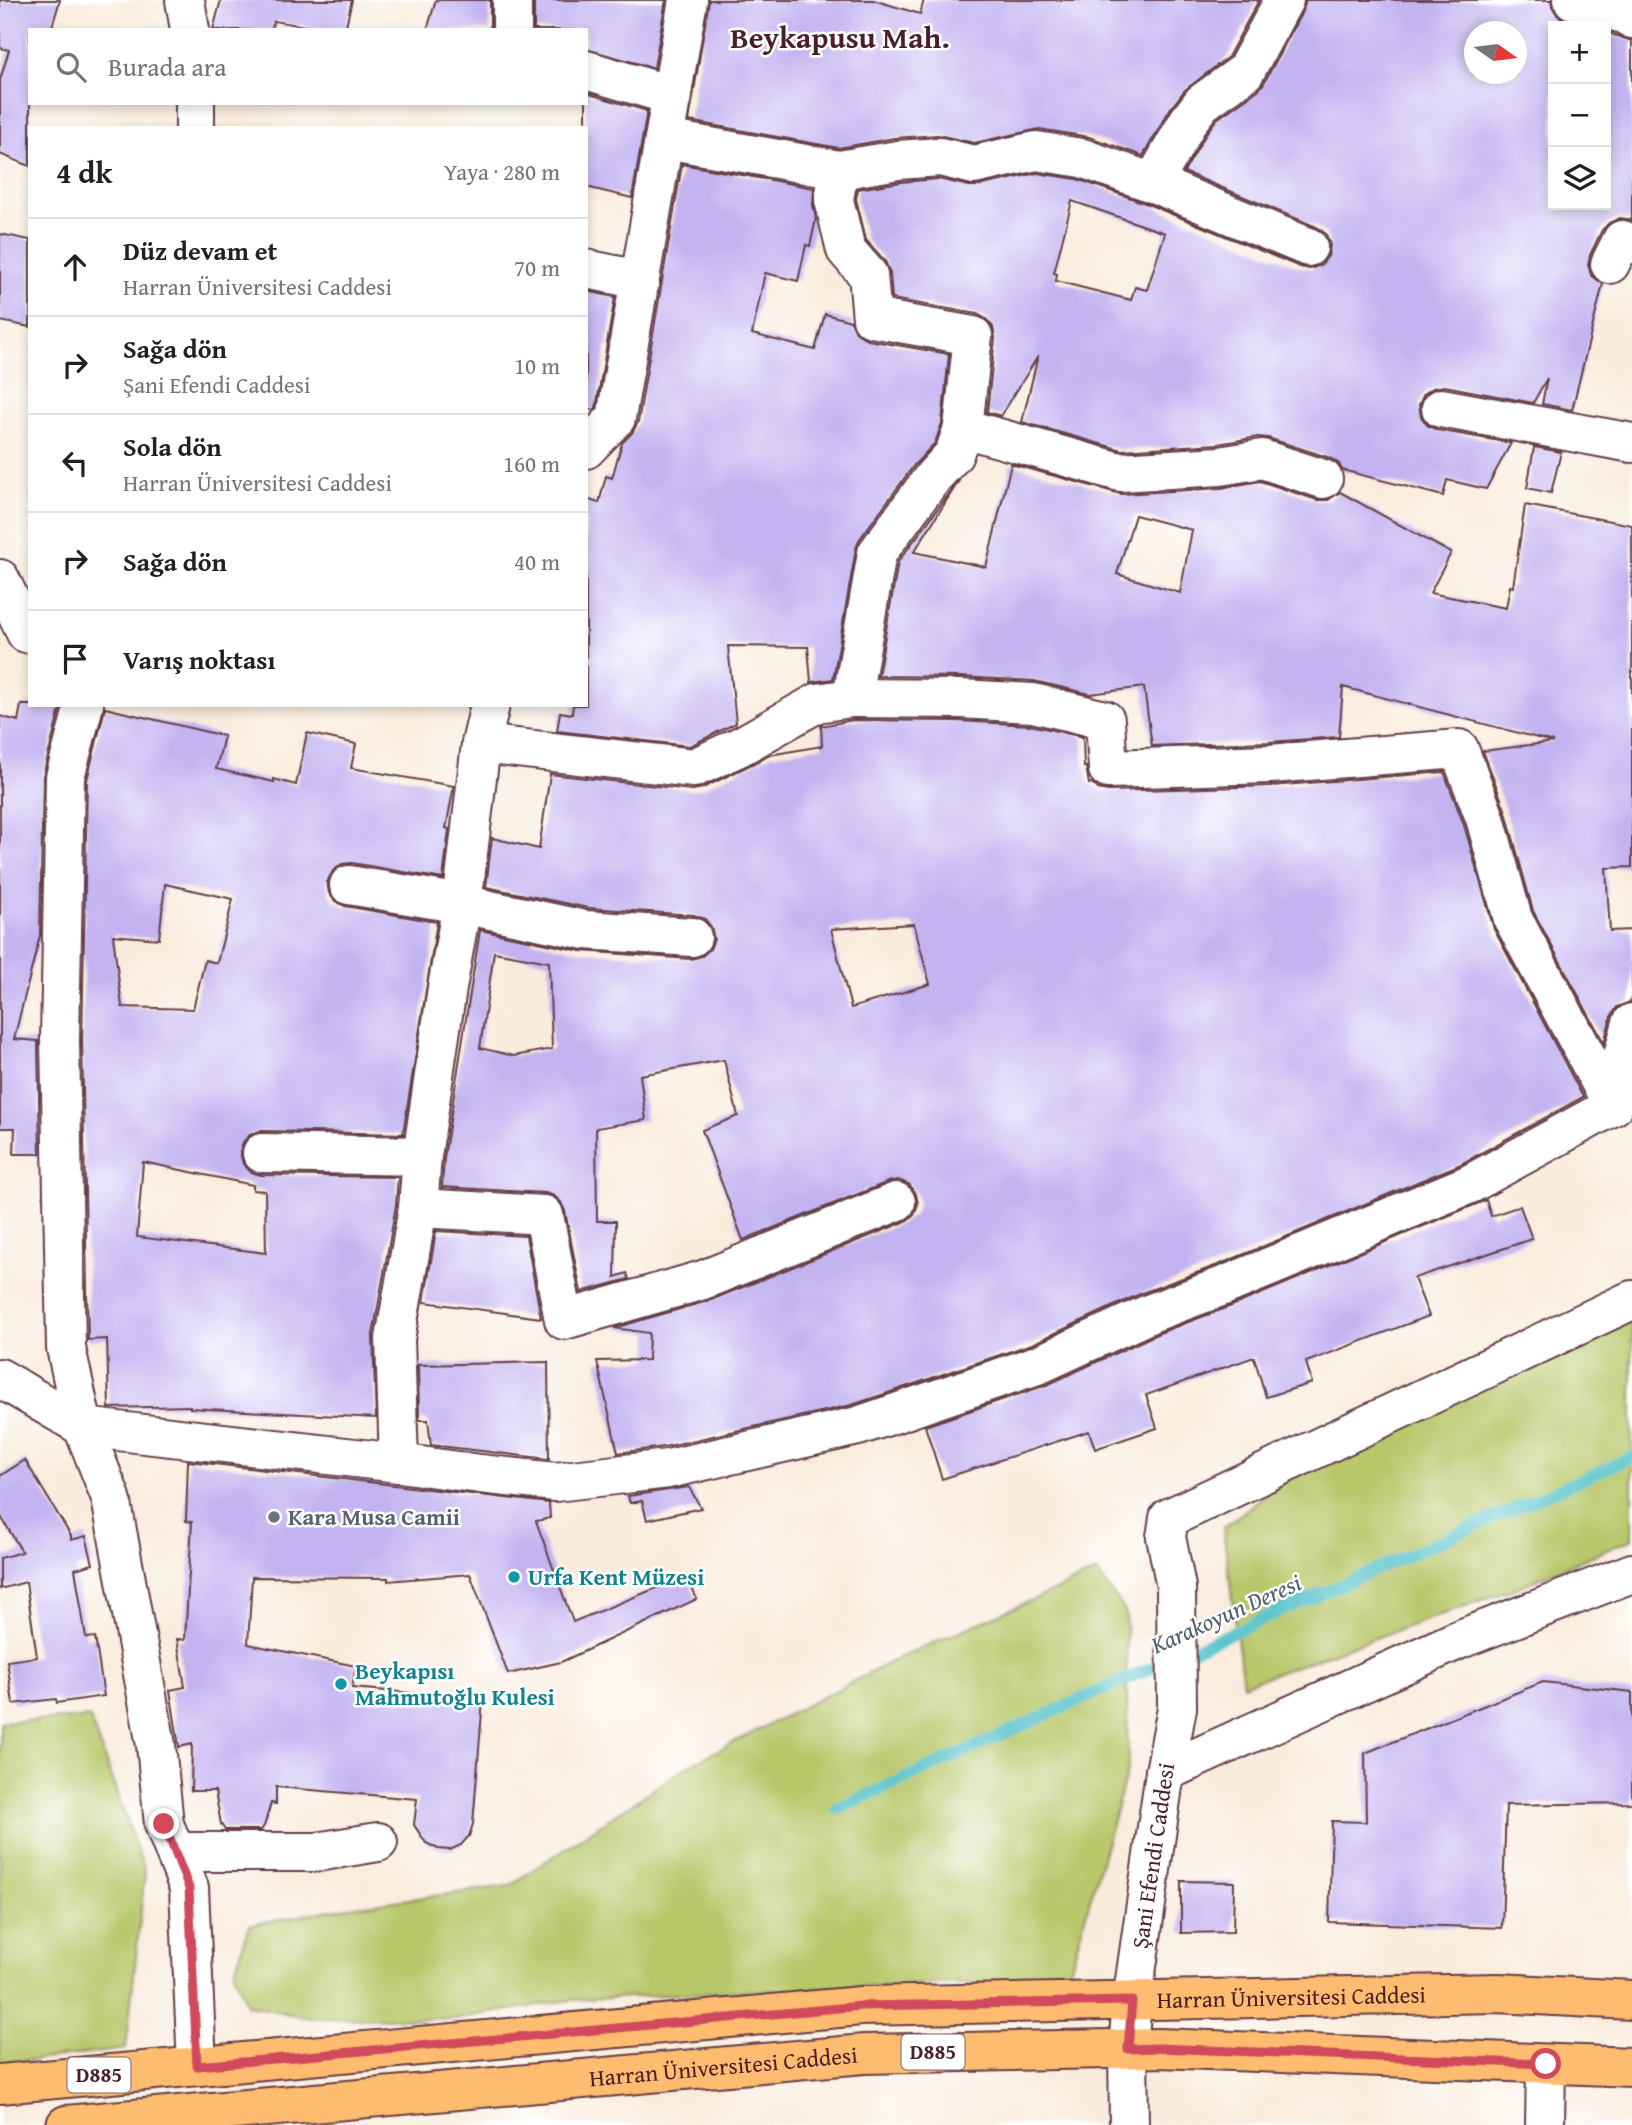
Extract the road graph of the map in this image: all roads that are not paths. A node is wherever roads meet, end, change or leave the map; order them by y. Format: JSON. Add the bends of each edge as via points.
{"nodes":[{"id":1,"x":185,"y":0,"type":"edge"},
{"id":2,"x":512,"y":0,"type":"edge"},
{"id":3,"x":688,"y":0,"type":"edge"},
{"id":4,"x":1284,"y":0,"type":"edge"},
{"id":5,"x":1573,"y":0,"type":"edge"},
{"id":6,"x":1632,"y":19,"type":"edge"},
{"id":7,"x":190,"y":28,"type":"edge"},
{"id":8,"x":512,"y":28,"type":"edge"},
{"id":9,"x":588,"y":71,"type":"edge"},
{"id":10,"x":673,"y":96,"type":"junction"},
{"id":11,"x":195,"y":105,"type":"edge"},
{"id":12,"x":195,"y":126,"type":"edge"},
{"id":13,"x":665,"y":139,"type":"junction"},
{"id":14,"x":839,"y":170,"type":"junction"},
{"id":15,"x":1153,"y":183,"type":"junction"},
{"id":16,"x":1308,"y":247,"type":"dead end"},
{"id":17,"x":588,"y":269,"type":"edge"},
{"id":18,"x":640,"y":280,"type":"junction"},
{"id":19,"x":1441,"y":408,"type":"dead end"},
{"id":20,"x":962,"y":428,"type":"junction"},
{"id":21,"x":1632,"y":443,"type":"edge"},
{"id":22,"x":588,"y":447,"type":"edge"},
{"id":23,"x":1323,"y":479,"type":"dead end"},
{"id":24,"x":3,"y":590,"type":"edge"},
{"id":25,"x":28,"y":634,"type":"edge"},
{"id":26,"x":852,"y":698,"type":"junction"},
{"id":27,"x":83,"y":707,"type":"edge"},
{"id":28,"x":490,"y":707,"type":"edge"},
{"id":29,"x":481,"y":744,"type":"junction"},
{"id":30,"x":349,"y":885,"type":"dead end"},
{"id":31,"x":462,"y":904,"type":"junction"},
{"id":32,"x":692,"y":937,"type":"dead end"},
{"id":33,"x":1632,"y":1023,"type":"edge"},
{"id":34,"x":1621,"y":1086,"type":"edge"},
{"id":35,"x":262,"y":1153,"type":"dead end"},
{"id":36,"x":422,"y":1156,"type":"junction"},
{"id":37,"x":896,"y":1202,"type":"dead end"},
{"id":38,"x":418,"y":1208,"type":"junction"},
{"id":39,"x":1632,"y":1300,"type":"edge"},
{"id":40,"x":0,"y":1378,"type":"edge"},
{"id":41,"x":83,"y":1427,"type":"junction"},
{"id":42,"x":399,"y":1463,"type":"junction"},
{"id":43,"x":1632,"y":1573,"type":"edge"},
{"id":44,"x":1165,"y":1772,"type":"junction"},
{"id":45,"x":378,"y":1842,"type":"dead end"},
{"id":46,"x":175,"y":1852,"type":"junction"},
{"id":47,"x":1632,"y":2000,"type":"edge"},
{"id":48,"x":1132,"y":2001,"type":"junction"},
{"id":49,"x":1128,"y":2049,"type":"junction"},
{"id":50,"x":1546,"y":2064,"type":"junction"},
{"id":51,"x":197,"y":2066,"type":"junction"},
{"id":52,"x":1632,"y":2067,"type":"edge"},
{"id":53,"x":0,"y":2084,"type":"edge"},
{"id":54,"x":236,"y":2118,"type":"edge"},
{"id":55,"x":86,"y":2124,"type":"edge"},
{"id":56,"x":1129,"y":2125,"type":"edge"},
{"id":57,"x":1545,"y":2125,"type":"edge"}],
"edges":[{"from":1,"to":7,"type":"street"},
{"from":2,"to":8,"type":"street"},
{"from":3,"to":10,"type":"street"},
{"from":4,"to":15,"type":"street","via":[[1245,72],[1202,103]]},
{"from":5,"to":6,"type":"street"},
{"from":9,"to":10,"type":"street"},
{"from":10,"to":13,"type":"street"},
{"from":11,"to":12,"type":"street"},
{"from":13,"to":14,"type":"street"},
{"from":13,"to":18,"type":"street"},
{"from":14,"to":15,"type":"street","via":[[940,157],[974,165],[1036,151],[1082,158]]},
{"from":14,"to":20,"type":"street","via":[[834,200],[846,250],[868,275],[872,318],[974,336]]},
{"from":15,"to":16,"type":"street"},
{"from":17,"to":18,"type":"street"},
{"from":18,"to":22,"type":"street","via":[[617,418]]},
{"from":19,"to":21,"type":"street"},
{"from":20,"to":23,"type":"street","via":[[1120,472],[1262,460]]},
{"from":20,"to":26,"type":"street","via":[[954,454],[877,553]]},
{"from":24,"to":25,"type":"street"},
{"from":26,"to":29,"type":"street","via":[[817,703],[694,768]]},
{"from":26,"to":34,"type":"street","via":[[1033,704],[1105,720],[1108,769],[1270,764],[1459,749],[1485,818],[1513,919]]},
{"from":27,"to":41,"type":"street","via":[[65,777],[60,1041],[66,1348]]},
{"from":28,"to":29,"type":"street"},
{"from":29,"to":31,"type":"street"},
{"from":30,"to":31,"type":"street"},
{"from":31,"to":32,"type":"street","via":[[585,930]]},
{"from":31,"to":36,"type":"street"},
{"from":33,"to":34,"type":"street"},
{"from":34,"to":42,"type":"street","via":[[1470,1184],[1151,1313],[1040,1364],[858,1426],[668,1469],[555,1482]]},
{"from":35,"to":36,"type":"street"},
{"from":36,"to":38,"type":"street"},
{"from":37,"to":38,"type":"street","via":[[703,1280],[564,1320],[544,1215]]},
{"from":38,"to":42,"type":"street","via":[[395,1339]]},
{"from":39,"to":44,"type":"street","name":"Şani Efendi Caddesi","via":[[1169,1518],[1167,1537],[1176,1587],[1177,1708]]},
{"from":40,"to":41,"type":"street"},
{"from":41,"to":42,"type":"street"},
{"from":41,"to":46,"type":"street","via":[[111,1498],[156,1745],[164,1824]]},
{"from":43,"to":44,"type":"street","via":[[1458,1640]]},
{"from":44,"to":48,"type":"street","name":"Şani Efendi Caddesi"},
{"from":45,"to":46,"type":"street","via":[[317,1852]]},
{"from":46,"to":51,"type":"street","via":[[189,1888]]},
{"from":47,"to":48,"type":"main road","name":"Harran Üniversitesi Caddesi","number":"D885","via":[[1498,1993]]},
{"from":48,"to":49,"type":"street","name":"Şani Efendi Caddesi"},
{"from":48,"to":51,"type":"main road","name":"Harran Üniversitesi Caddesi","number":"D885","via":[[861,2006]]},
{"from":49,"to":50,"type":"main road","name":"Harran Üniversitesi Caddesi","number":"D885"},
{"from":49,"to":54,"type":"main road","name":"Harran Üniversitesi Caddesi","number":"D885","via":[[864,2053],[525,2083]]},
{"from":49,"to":56,"type":"street","name":"Şani Efendi Caddesi"},
{"from":50,"to":52,"type":"main road","name":"Harran Üniversitesi Caddesi","number":"D885"},
{"from":50,"to":57,"type":"street"},
{"from":51,"to":53,"type":"main road","number":"D885"},
{"from":54,"to":55,"type":"main road","number":"D885"}]}
